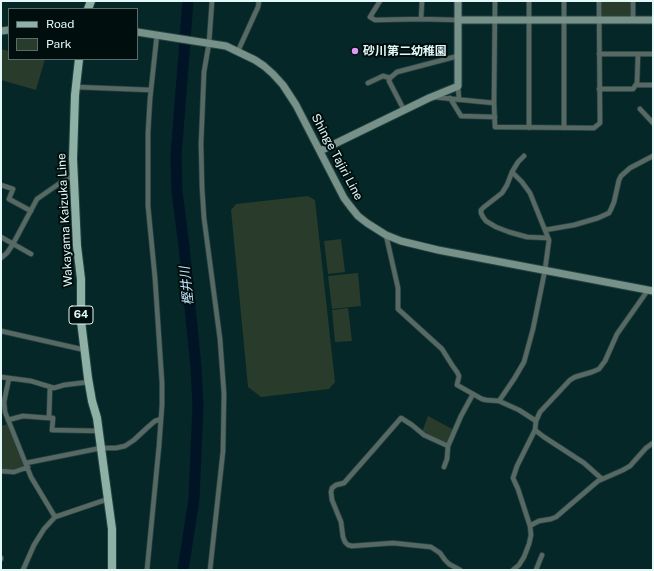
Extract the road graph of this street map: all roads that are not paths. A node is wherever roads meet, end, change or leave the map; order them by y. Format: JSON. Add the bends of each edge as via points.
{"nodes":[{"id":1,"x":212,"y":1,"type":"edge"},
{"id":2,"x":259,"y":1,"type":"edge"},
{"id":3,"x":380,"y":1,"type":"edge"},
{"id":4,"x":422,"y":1,"type":"edge"},
{"id":5,"x":458,"y":1,"type":"edge"},
{"id":6,"x":495,"y":1,"type":"edge"},
{"id":7,"x":529,"y":1,"type":"edge"},
{"id":8,"x":564,"y":1,"type":"edge"},
{"id":9,"x":599,"y":1,"type":"edge"},
{"id":10,"x":633,"y":1,"type":"edge"},
{"id":11,"x":421,"y":19,"type":"junction"},
{"id":12,"x":458,"y":20,"type":"junction"},
{"id":13,"x":495,"y":20,"type":"junction"},
{"id":14,"x":529,"y":20,"type":"junction"},
{"id":15,"x":564,"y":20,"type":"junction"},
{"id":16,"x":599,"y":20,"type":"junction"},
{"id":17,"x":633,"y":20,"type":"junction"},
{"id":18,"x":653,"y":20,"type":"edge"},
{"id":19,"x":138,"y":32,"type":"edge"},
{"id":20,"x":158,"y":34,"type":"junction"},
{"id":21,"x":208,"y":43,"type":"junction"},
{"id":22,"x":238,"y":51,"type":"junction"},
{"id":23,"x":599,"y":54,"type":"junction"},
{"id":24,"x":638,"y":54,"type":"junction"},
{"id":25,"x":653,"y":54,"type":"edge"},
{"id":26,"x":458,"y":56,"type":"junction"},
{"id":27,"x":79,"y":60,"type":"edge"},
{"id":28,"x":390,"y":78,"type":"junction"},
{"id":29,"x":368,"y":83,"type":"dead end"},
{"id":30,"x":636,"y":85,"type":"junction"},
{"id":31,"x":653,"y":85,"type":"edge"},
{"id":32,"x":458,"y":86,"type":"junction"},
{"id":33,"x":76,"y":87,"type":"junction"},
{"id":34,"x":600,"y":89,"type":"junction"},
{"id":35,"x":151,"y":90,"type":"junction"},
{"id":36,"x":432,"y":97,"type":"junction"},
{"id":37,"x":450,"y":98,"type":"junction"},
{"id":38,"x":459,"y":99,"type":"junction"},
{"id":39,"x":494,"y":103,"type":"junction"},
{"id":40,"x":640,"y":109,"type":"dead end"},
{"id":41,"x":404,"y":110,"type":"junction"},
{"id":42,"x":495,"y":117,"type":"junction"},
{"id":43,"x":653,"y":123,"type":"edge"},
{"id":44,"x":529,"y":128,"type":"junction"},
{"id":45,"x":564,"y":128,"type":"junction"},
{"id":46,"x":320,"y":151,"type":"junction"},
{"id":47,"x":524,"y":156,"type":"dead end"},
{"id":48,"x":653,"y":156,"type":"edge"},
{"id":49,"x":512,"y":172,"type":"junction"},
{"id":50,"x":73,"y":176,"type":"junction"},
{"id":51,"x":1,"y":184,"type":"edge"},
{"id":52,"x":31,"y":211,"type":"junction"},
{"id":53,"x":544,"y":230,"type":"junction"},
{"id":54,"x":386,"y":235,"type":"junction"},
{"id":55,"x":1,"y":237,"type":"edge"},
{"id":56,"x":548,"y":238,"type":"junction"},
{"id":57,"x":14,"y":244,"type":"junction"},
{"id":58,"x":31,"y":254,"type":"dead end"},
{"id":59,"x":1,"y":258,"type":"edge"},
{"id":60,"x":545,"y":270,"type":"junction"},
{"id":61,"x":650,"y":290,"type":"edge"},
{"id":62,"x":1,"y":331,"type":"edge"},
{"id":63,"x":85,"y":350,"type":"junction"},
{"id":64,"x":1,"y":377,"type":"edge"},
{"id":65,"x":9,"y":378,"type":"junction"},
{"id":66,"x":89,"y":382,"type":"junction"},
{"id":67,"x":50,"y":387,"type":"junction"},
{"id":68,"x":473,"y":394,"type":"junction"},
{"id":69,"x":499,"y":401,"type":"junction"},
{"id":70,"x":49,"y":418,"type":"junction"},
{"id":71,"x":161,"y":419,"type":"junction"},
{"id":72,"x":8,"y":420,"type":"junction"},
{"id":73,"x":536,"y":421,"type":"junction"},
{"id":74,"x":535,"y":430,"type":"junction"},
{"id":75,"x":99,"y":431,"type":"junction"},
{"id":76,"x":653,"y":443,"type":"edge"},
{"id":77,"x":448,"y":446,"type":"junction"},
{"id":78,"x":101,"y":448,"type":"junction"},
{"id":79,"x":27,"y":465,"type":"junction"},
{"id":80,"x":444,"y":467,"type":"dead end"},
{"id":81,"x":1,"y":471,"type":"edge"},
{"id":82,"x":602,"y":479,"type":"junction"},
{"id":83,"x":108,"y":499,"type":"junction"},
{"id":84,"x":55,"y":517,"type":"junction"},
{"id":85,"x":530,"y":526,"type":"junction"},
{"id":86,"x":542,"y":555,"type":"dead end"},
{"id":87,"x":23,"y":570,"type":"edge"},
{"id":88,"x":112,"y":570,"type":"edge"},
{"id":89,"x":148,"y":570,"type":"edge"},
{"id":90,"x":210,"y":570,"type":"edge"},
{"id":91,"x":460,"y":570,"type":"edge"},
{"id":92,"x":513,"y":570,"type":"edge"},
{"id":93,"x":536,"y":570,"type":"edge"}],
"edges":[{"from":1,"to":21,"type":"street"},
{"from":2,"to":22,"type":"street"},
{"from":3,"to":11,"type":"street","via":[[370,17],[375,20]]},
{"from":4,"to":11,"type":"street"},
{"from":5,"to":12,"type":"main road"},
{"from":6,"to":13,"type":"street"},
{"from":7,"to":14,"type":"street"},
{"from":8,"to":15,"type":"street"},
{"from":9,"to":16,"type":"street"},
{"from":10,"to":17,"type":"street"},
{"from":11,"to":12,"type":"street"},
{"from":12,"to":13,"type":"main road"},
{"from":12,"to":26,"type":"main road"},
{"from":13,"to":14,"type":"main road"},
{"from":13,"to":39,"type":"street"},
{"from":14,"to":15,"type":"main road"},
{"from":14,"to":44,"type":"street"},
{"from":15,"to":16,"type":"main road"},
{"from":15,"to":45,"type":"street"},
{"from":16,"to":17,"type":"main road"},
{"from":16,"to":23,"type":"street"},
{"from":17,"to":18,"type":"main road"},
{"from":19,"to":20,"type":"main road","name":"Shinge Tajiri Line"},
{"from":20,"to":21,"type":"main road","name":"Shinge Tajiri Line"},
{"from":20,"to":35,"type":"street"},
{"from":21,"to":22,"type":"main road","name":"Shinge Tajiri Line"},
{"from":21,"to":90,"type":"street","via":[[202,103],[202,187],[224,394],[223,451]]},
{"from":22,"to":46,"type":"main road","name":"Shinge Tajiri Line","via":[[264,66],[283,85]]},
{"from":23,"to":24,"type":"street"},
{"from":23,"to":34,"type":"street"},
{"from":24,"to":25,"type":"street"},
{"from":24,"to":30,"type":"street"},
{"from":26,"to":28,"type":"street","via":[[397,72]]},
{"from":26,"to":32,"type":"main road"},
{"from":27,"to":33,"type":"main road","name":"Wakayama Kaizuka Line","number":"64"},
{"from":28,"to":29,"type":"street","via":[[383,76]]},
{"from":28,"to":41,"type":"street","via":[[389,81]]},
{"from":30,"to":31,"type":"street"},
{"from":30,"to":34,"type":"street","via":[[633,89]]},
{"from":32,"to":36,"type":"main road"},
{"from":32,"to":38,"type":"street"},
{"from":33,"to":35,"type":"street"},
{"from":33,"to":50,"type":"main road","name":"Wakayama Kaizuka Line","number":"64"},
{"from":34,"to":45,"type":"street","via":[[600,123],[594,128]]},
{"from":35,"to":71,"type":"street","via":[[148,206],[162,383]]},
{"from":36,"to":37,"type":"street"},
{"from":36,"to":41,"type":"main road"},
{"from":37,"to":38,"type":"street"},
{"from":37,"to":42,"type":"street","via":[[461,116]]},
{"from":38,"to":39,"type":"street"},
{"from":39,"to":42,"type":"street"},
{"from":40,"to":43,"type":"street"},
{"from":41,"to":46,"type":"main road"},
{"from":42,"to":44,"type":"street","via":[[495,127]]},
{"from":44,"to":45,"type":"street"},
{"from":46,"to":54,"type":"main road","name":"Shinge Tajiri Line","via":[[350,206],[358,216]]},
{"from":47,"to":49,"type":"street"},
{"from":48,"to":53,"type":"street","via":[[630,168],[621,176],[609,213],[574,225]]},
{"from":49,"to":53,"type":"street","via":[[530,193]]},
{"from":49,"to":56,"type":"street","via":[[502,192],[481,210],[483,217],[496,227],[509,232]]},
{"from":50,"to":52,"type":"street","via":[[37,199]]},
{"from":50,"to":63,"type":"main road","name":"Wakayama Kaizuka Line","number":"64"},
{"from":51,"to":52,"type":"street","via":[[13,189],[9,199]]},
{"from":52,"to":57,"type":"street"},
{"from":53,"to":56,"type":"street"},
{"from":54,"to":60,"type":"main road","name":"Shinge Tajiri Line","via":[[438,250]]},
{"from":54,"to":68,"type":"street","via":[[398,288],[398,309],[442,349],[458,372],[457,385]]},
{"from":55,"to":57,"type":"street"},
{"from":56,"to":60,"type":"street"},
{"from":57,"to":58,"type":"street"},
{"from":57,"to":59,"type":"street"},
{"from":60,"to":61,"type":"main road","name":"Shinge Tajiri Line"},
{"from":60,"to":69,"type":"street","via":[[524,362]]},
{"from":61,"to":73,"type":"street","via":[[617,334],[599,369],[570,380],[540,412]]},
{"from":62,"to":63,"type":"street"},
{"from":63,"to":66,"type":"main road","name":"Wakayama Kaizuka Line","number":"64"},
{"from":64,"to":65,"type":"street"},
{"from":65,"to":67,"type":"street"},
{"from":65,"to":72,"type":"street","via":[[4,402]]},
{"from":66,"to":67,"type":"street"},
{"from":66,"to":75,"type":"main road","name":"Wakayama Kaizuka Line","number":"64"},
{"from":67,"to":70,"type":"street"},
{"from":68,"to":69,"type":"street","via":[[486,400]]},
{"from":68,"to":77,"type":"street"},
{"from":69,"to":73,"type":"street"},
{"from":70,"to":72,"type":"street","via":[[23,416]]},
{"from":70,"to":75,"type":"street","via":[[53,418],[52,430]]},
{"from":71,"to":78,"type":"street","via":[[125,446]]},
{"from":71,"to":89,"type":"street"},
{"from":72,"to":79,"type":"street"},
{"from":73,"to":74,"type":"street"},
{"from":74,"to":82,"type":"street"},
{"from":74,"to":85,"type":"street","via":[[517,466],[514,478]]},
{"from":75,"to":78,"type":"main road","name":"Wakayama Kaizuka Line","number":"64"},
{"from":76,"to":82,"type":"street","via":[[630,466]]},
{"from":77,"to":80,"type":"street"},
{"from":77,"to":91,"type":"street","via":[[424,435],[402,418],[344,483],[336,485],[331,492],[342,522],[343,537],[348,545],[393,543],[431,547],[449,564]]},
{"from":78,"to":79,"type":"street"},
{"from":78,"to":83,"type":"main road","name":"Wakayama Kaizuka Line","number":"64"},
{"from":79,"to":81,"type":"street","via":[[14,472]]},
{"from":79,"to":84,"type":"street","via":[[31,477]]},
{"from":82,"to":85,"type":"street","via":[[556,517]]},
{"from":83,"to":84,"type":"street"},
{"from":83,"to":88,"type":"main road","name":"Wakayama Kaizuka Line","number":"64","via":[[112,529]]},
{"from":84,"to":87,"type":"street","via":[[34,545]]},
{"from":85,"to":92,"type":"street","via":[[530,544],[519,565]]},
{"from":86,"to":93,"type":"street"}]}
